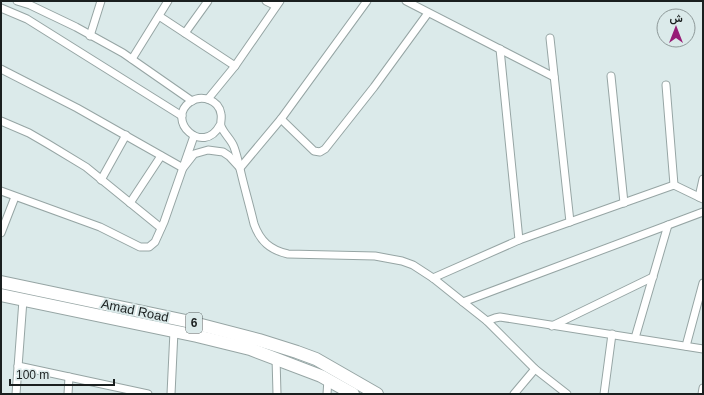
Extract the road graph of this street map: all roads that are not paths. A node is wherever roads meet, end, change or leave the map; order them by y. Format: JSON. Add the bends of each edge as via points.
{"nodes":[{"id":1,"x":17,"y":1,"type":"edge"},
{"id":2,"x":107,"y":1,"type":"edge"},
{"id":3,"x":168,"y":1,"type":"edge"},
{"id":4,"x":208,"y":1,"type":"edge"},
{"id":5,"x":266,"y":1,"type":"edge"},
{"id":6,"x":366,"y":1,"type":"edge"},
{"id":7,"x":406,"y":1,"type":"edge"},
{"id":8,"x":31,"y":3,"type":"edge"},
{"id":9,"x":278,"y":3,"type":"edge"},
{"id":10,"x":100,"y":4,"type":"edge"},
{"id":11,"x":1,"y":8,"type":"edge"},
{"id":12,"x":428,"y":12,"type":"junction"},
{"id":13,"x":160,"y":16,"type":"junction"},
{"id":14,"x":185,"y":33,"type":"junction"},
{"id":15,"x":90,"y":36,"type":"junction"},
{"id":16,"x":550,"y":38,"type":"dead end"},
{"id":17,"x":500,"y":49,"type":"junction"},
{"id":18,"x":132,"y":59,"type":"junction"},
{"id":19,"x":235,"y":66,"type":"junction"},
{"id":20,"x":1,"y":69,"type":"edge"},
{"id":21,"x":611,"y":76,"type":"dead end"},
{"id":22,"x":554,"y":77,"type":"junction"},
{"id":23,"x":666,"y":85,"type":"dead end"},
{"id":24,"x":208,"y":99,"type":"junction"},
{"id":25,"x":192,"y":101,"type":"junction"},
{"id":26,"x":182,"y":116,"type":"junction"},
{"id":27,"x":281,"y":118,"type":"junction"},
{"id":28,"x":1,"y":121,"type":"edge"},
{"id":29,"x":220,"y":125,"type":"junction"},
{"id":30,"x":126,"y":135,"type":"junction"},
{"id":31,"x":194,"y":136,"type":"junction"},
{"id":32,"x":161,"y":156,"type":"junction"},
{"id":33,"x":182,"y":168,"type":"junction"},
{"id":34,"x":240,"y":168,"type":"junction"},
{"id":35,"x":703,"y":179,"type":"edge"},
{"id":36,"x":101,"y":180,"type":"junction"},
{"id":37,"x":674,"y":185,"type":"junction"},
{"id":38,"x":1,"y":191,"type":"edge"},
{"id":39,"x":15,"y":197,"type":"junction"},
{"id":40,"x":701,"y":198,"type":"edge"},
{"id":41,"x":130,"y":203,"type":"junction"},
{"id":42,"x":624,"y":203,"type":"junction"},
{"id":43,"x":703,"y":212,"type":"edge"},
{"id":44,"x":570,"y":222,"type":"junction"},
{"id":45,"x":668,"y":225,"type":"junction"},
{"id":46,"x":161,"y":228,"type":"junction"},
{"id":47,"x":1,"y":233,"type":"edge"},
{"id":48,"x":519,"y":240,"type":"junction"},
{"id":49,"x":653,"y":277,"type":"junction"},
{"id":50,"x":433,"y":278,"type":"junction"},
{"id":51,"x":1,"y":282,"type":"edge"},
{"id":52,"x":703,"y":283,"type":"edge"},
{"id":53,"x":1,"y":295,"type":"edge"},
{"id":54,"x":71,"y":296,"type":"junction"},
{"id":55,"x":23,"y":300,"type":"junction"},
{"id":56,"x":93,"y":301,"type":"junction"},
{"id":57,"x":463,"y":302,"type":"junction"},
{"id":58,"x":68,"y":309,"type":"junction"},
{"id":59,"x":91,"y":314,"type":"junction"},
{"id":60,"x":486,"y":321,"type":"junction"},
{"id":61,"x":552,"y":326,"type":"junction"},
{"id":62,"x":174,"y":331,"type":"junction"},
{"id":63,"x":612,"y":334,"type":"junction"},
{"id":64,"x":635,"y":338,"type":"junction"},
{"id":65,"x":686,"y":346,"type":"junction"},
{"id":66,"x":703,"y":349,"type":"edge"},
{"id":67,"x":276,"y":358,"type":"junction"},
{"id":68,"x":18,"y":366,"type":"junction"},
{"id":69,"x":535,"y":369,"type":"junction"},
{"id":70,"x":69,"y":377,"type":"junction"},
{"id":71,"x":328,"y":379,"type":"junction"},
{"id":72,"x":703,"y":388,"type":"edge"},
{"id":73,"x":123,"y":391,"type":"edge"},
{"id":74,"x":16,"y":394,"type":"edge"},
{"id":75,"x":68,"y":394,"type":"edge"},
{"id":76,"x":148,"y":394,"type":"edge"},
{"id":77,"x":171,"y":394,"type":"edge"},
{"id":78,"x":277,"y":394,"type":"edge"},
{"id":79,"x":327,"y":394,"type":"edge"},
{"id":80,"x":353,"y":394,"type":"edge"},
{"id":81,"x":377,"y":394,"type":"edge"},
{"id":82,"x":514,"y":394,"type":"edge"},
{"id":83,"x":567,"y":394,"type":"edge"},
{"id":84,"x":604,"y":394,"type":"edge"},
{"id":85,"x":702,"y":394,"type":"edge"}],
"edges":[{"from":1,"to":8,"type":"street"},
{"from":2,"to":10,"type":"street"},
{"from":3,"to":13,"type":"street"},
{"from":4,"to":14,"type":"street"},
{"from":5,"to":9,"type":"street"},
{"from":6,"to":27,"type":"street"},
{"from":7,"to":12,"type":"street"},
{"from":8,"to":15,"type":"street"},
{"from":9,"to":19,"type":"street"},
{"from":10,"to":15,"type":"street"},
{"from":11,"to":26,"type":"street","via":[[27,19]]},
{"from":12,"to":17,"type":"street"},
{"from":12,"to":27,"type":"street","via":[[325,149],[320,152],[314,151]]},
{"from":13,"to":14,"type":"street"},
{"from":13,"to":18,"type":"street"},
{"from":14,"to":19,"type":"street"},
{"from":15,"to":18,"type":"street"},
{"from":16,"to":22,"type":"street"},
{"from":17,"to":22,"type":"street"},
{"from":17,"to":48,"type":"street"},
{"from":18,"to":25,"type":"street"},
{"from":19,"to":24,"type":"street"},
{"from":20,"to":30,"type":"street"},
{"from":21,"to":42,"type":"street"},
{"from":22,"to":44,"type":"street"},
{"from":23,"to":37,"type":"street"},
{"from":24,"to":25,"type":"street"},
{"from":24,"to":29,"type":"street","via":[[220,110]]},
{"from":25,"to":26,"type":"street","via":[[186,106]]},
{"from":26,"to":31,"type":"street","via":[[182,123]]},
{"from":27,"to":34,"type":"street"},
{"from":28,"to":36,"type":"street","via":[[48,144]]},
{"from":29,"to":31,"type":"street","via":[[210,136]]},
{"from":29,"to":34,"type":"street","via":[[234,147]]},
{"from":30,"to":32,"type":"street"},
{"from":30,"to":36,"type":"street"},
{"from":31,"to":33,"type":"street"},
{"from":32,"to":33,"type":"street"},
{"from":32,"to":41,"type":"street"},
{"from":33,"to":34,"type":"street","via":[[194,154],[208,150],[223,152]]},
{"from":33,"to":46,"type":"street"},
{"from":34,"to":50,"type":"street","via":[[257,233],[278,252],[389,257],[413,265]]},
{"from":35,"to":40,"type":"street"},
{"from":36,"to":41,"type":"street"},
{"from":37,"to":40,"type":"street"},
{"from":37,"to":42,"type":"street"},
{"from":38,"to":39,"type":"street"},
{"from":39,"to":46,"type":"street","via":[[90,223],[140,248],[152,245]]},
{"from":39,"to":47,"type":"street"},
{"from":41,"to":46,"type":"street"},
{"from":42,"to":44,"type":"street"},
{"from":43,"to":45,"type":"street"},
{"from":44,"to":48,"type":"street"},
{"from":45,"to":49,"type":"street"},
{"from":45,"to":57,"type":"street"},
{"from":48,"to":50,"type":"street"},
{"from":49,"to":61,"type":"street"},
{"from":49,"to":64,"type":"street"},
{"from":50,"to":57,"type":"street"},
{"from":51,"to":54,"type":"main road","name":"Amad Road","number":"6"},
{"from":52,"to":65,"type":"street"},
{"from":53,"to":55,"type":"main road","name":"Amad Road","number":"6"},
{"from":54,"to":56,"type":"main road","name":"Amad Road","number":"6"},
{"from":54,"to":58,"type":"main road"},
{"from":55,"to":58,"type":"main road","name":"Amad Road","number":"6"},
{"from":55,"to":68,"type":"street"},
{"from":56,"to":59,"type":"main road"},
{"from":56,"to":81,"type":"main road","name":"Amad Road","number":"6","via":[[205,325],[297,352],[325,364]]},
{"from":57,"to":60,"type":"street"},
{"from":58,"to":59,"type":"main road","name":"Amad Road","number":"6"},
{"from":59,"to":62,"type":"main road","name":"Amad Road","number":"6"},
{"from":60,"to":61,"type":"street","via":[[500,317]]},
{"from":60,"to":69,"type":"street"},
{"from":61,"to":63,"type":"street"},
{"from":62,"to":67,"type":"main road","name":"Amad Road","number":"6","via":[[250,349]]},
{"from":62,"to":77,"type":"street"},
{"from":63,"to":64,"type":"street"},
{"from":63,"to":84,"type":"street"},
{"from":64,"to":65,"type":"street"},
{"from":65,"to":66,"type":"street"},
{"from":67,"to":71,"type":"main road","name":"Amad Road","number":"6"},
{"from":67,"to":78,"type":"street"},
{"from":68,"to":70,"type":"street"},
{"from":68,"to":74,"type":"street"},
{"from":69,"to":82,"type":"street"},
{"from":69,"to":83,"type":"street"},
{"from":70,"to":73,"type":"street"},
{"from":70,"to":75,"type":"street"},
{"from":71,"to":79,"type":"street"},
{"from":71,"to":80,"type":"main road","name":"Amad Road","number":"6"},
{"from":72,"to":85,"type":"street"},
{"from":73,"to":76,"type":"street"}]}
